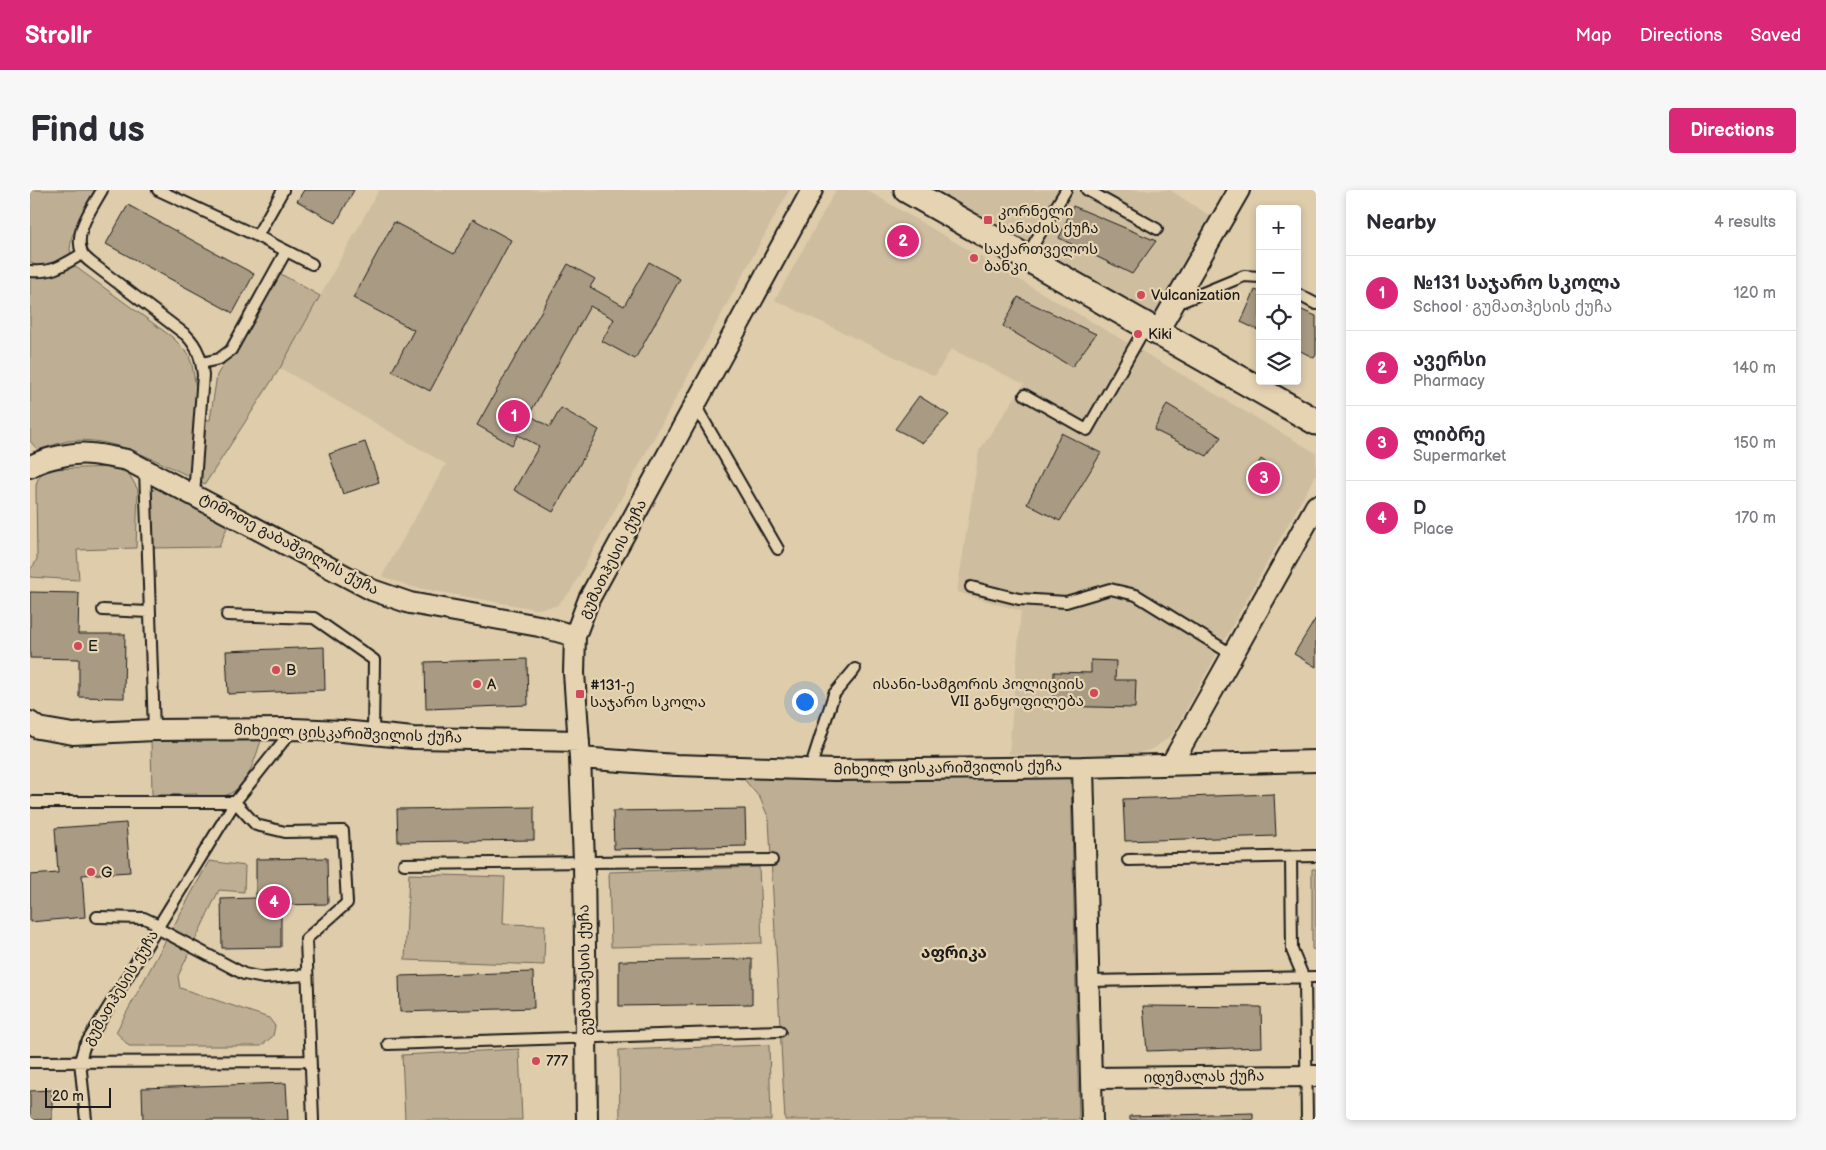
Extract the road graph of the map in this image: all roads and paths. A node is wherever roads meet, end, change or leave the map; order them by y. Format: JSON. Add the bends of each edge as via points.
{"nodes":[{"id":1,"x":102,"y":190,"type":"edge"},
{"id":2,"x":158,"y":190,"type":"edge"},
{"id":3,"x":283,"y":190,"type":"edge"},
{"id":4,"x":812,"y":190,"type":"edge"},
{"id":5,"x":907,"y":190,"type":"edge"},
{"id":6,"x":1066,"y":190,"type":"edge"},
{"id":7,"x":1087,"y":190,"type":"edge"},
{"id":8,"x":1239,"y":190,"type":"edge"},
{"id":9,"x":1157,"y":229,"type":"dead end"},
{"id":10,"x":258,"y":236,"type":"junction"},
{"id":11,"x":286,"y":251,"type":"junction"},
{"id":12,"x":82,"y":254,"type":"junction"},
{"id":13,"x":1026,"y":257,"type":"junction"},
{"id":14,"x":312,"y":264,"type":"dead end"},
{"id":15,"x":30,"y":271,"type":"edge"},
{"id":16,"x":1256,"y":277,"type":"edge"},
{"id":17,"x":1299,"y":295,"type":"edge"},
{"id":18,"x":1316,"y":304,"type":"edge"},
{"id":19,"x":1172,"y":305,"type":"junction"},
{"id":20,"x":1152,"y":328,"type":"junction"},
{"id":21,"x":202,"y":364,"type":"junction"},
{"id":22,"x":1025,"y":395,"type":"dead end"},
{"id":23,"x":695,"y":405,"type":"junction"},
{"id":24,"x":1316,"y":422,"type":"edge"},
{"id":25,"x":34,"y":462,"type":"edge"},
{"id":26,"x":145,"y":469,"type":"junction"},
{"id":27,"x":194,"y":495,"type":"junction"},
{"id":28,"x":1316,"y":506,"type":"edge"},
{"id":29,"x":778,"y":549,"type":"dead end"},
{"id":30,"x":971,"y":587,"type":"dead end"},
{"id":31,"x":103,"y":610,"type":"dead end"},
{"id":32,"x":149,"y":612,"type":"junction"},
{"id":33,"x":227,"y":615,"type":"dead end"},
{"id":34,"x":575,"y":636,"type":"junction"},
{"id":35,"x":1233,"y":654,"type":"junction"},
{"id":36,"x":855,"y":669,"type":"dead end"},
{"id":37,"x":30,"y":722,"type":"edge"},
{"id":38,"x":293,"y":729,"type":"junction"},
{"id":39,"x":154,"y":730,"type":"junction"},
{"id":40,"x":373,"y":734,"type":"junction"},
{"id":41,"x":579,"y":750,"type":"junction"},
{"id":42,"x":1316,"y":761,"type":"edge"},
{"id":43,"x":1172,"y":763,"type":"junction"},
{"id":44,"x":1083,"y":767,"type":"junction"},
{"id":45,"x":810,"y":769,"type":"junction"},
{"id":46,"x":33,"y":802,"type":"dead end"},
{"id":47,"x":235,"y":802,"type":"junction"},
{"id":48,"x":1316,"y":856,"type":"edge"},
{"id":49,"x":1291,"y":857,"type":"junction"},
{"id":50,"x":772,"y":860,"type":"dead end"},
{"id":51,"x":1128,"y":860,"type":"dead end"},
{"id":52,"x":584,"y":861,"type":"junction"},
{"id":53,"x":404,"y":864,"type":"dead end"},
{"id":54,"x":97,"y":917,"type":"dead end"},
{"id":55,"x":158,"y":926,"type":"junction"},
{"id":56,"x":307,"y":975,"type":"junction"},
{"id":57,"x":1316,"y":977,"type":"edge"},
{"id":58,"x":1304,"y":978,"type":"junction"},
{"id":59,"x":1089,"y":981,"type":"junction"},
{"id":60,"x":780,"y":1031,"type":"dead end"},
{"id":61,"x":586,"y":1038,"type":"junction"},
{"id":62,"x":388,"y":1044,"type":"dead end"},
{"id":63,"x":80,"y":1061,"type":"junction"},
{"id":64,"x":309,"y":1061,"type":"junction"},
{"id":65,"x":30,"y":1062,"type":"edge"},
{"id":66,"x":1311,"y":1076,"type":"edge"},
{"id":67,"x":1092,"y":1078,"type":"junction"},
{"id":68,"x":86,"y":1120,"type":"edge"},
{"id":69,"x":313,"y":1120,"type":"edge"},
{"id":70,"x":587,"y":1120,"type":"edge"},
{"id":71,"x":1092,"y":1120,"type":"edge"},
{"id":72,"x":1306,"y":1120,"type":"edge"}],
"edges":[{"from":1,"to":12,"type":"lane","via":[[81,230]]},
{"from":2,"to":10,"type":"lane"},
{"from":3,"to":10,"type":"lane"},
{"from":4,"to":23,"type":"street","name":"გუმათჰესის ქუჩა"},
{"from":5,"to":13,"type":"street"},
{"from":6,"to":13,"type":"lane"},
{"from":7,"to":9,"type":"lane"},
{"from":8,"to":19,"type":"street"},
{"from":10,"to":11,"type":"lane"},
{"from":11,"to":14,"type":"lane"},
{"from":11,"to":21,"type":"lane","via":[[230,350],[220,359]]},
{"from":12,"to":15,"type":"lane","via":[[56,270]]},
{"from":12,"to":21,"type":"lane","via":[[186,335],[195,345]]},
{"from":13,"to":20,"type":"street"},
{"from":16,"to":19,"type":"lane","via":[[1244,276]]},
{"from":17,"to":18,"type":"lane"},
{"from":19,"to":20,"type":"street"},
{"from":20,"to":22,"type":"lane","via":[[1087,430]]},
{"from":20,"to":24,"type":"street"},
{"from":21,"to":27,"type":"lane"},
{"from":23,"to":29,"type":"lane"},
{"from":23,"to":34,"type":"street","name":"გუმათჰესის ქუჩა","via":[[589,599]]},
{"from":25,"to":26,"type":"street","name":"ტიმოთე გაბაშვილის ქუჩა","via":[[90,453],[127,460]]},
{"from":26,"to":27,"type":"street","name":"ტიმოთე გაბაშვილის ქუჩა"},
{"from":26,"to":32,"type":"lane"},
{"from":27,"to":34,"type":"street","name":"ტიმოთე გაბაშვილის ქუჩა","via":[[372,590],[410,603],[539,626]]},
{"from":28,"to":35,"type":"street"},
{"from":30,"to":35,"type":"lane","via":[[1020,599],[1066,602],[1110,589],[1136,595]]},
{"from":31,"to":32,"type":"lane"},
{"from":32,"to":39,"type":"lane"},
{"from":33,"to":40,"type":"lane","via":[[314,618],[374,660]]},
{"from":34,"to":41,"type":"street","name":"გუმათჰესის ქუჩა"},
{"from":35,"to":43,"type":"street"},
{"from":36,"to":45,"type":"lane","via":[[834,694]]},
{"from":37,"to":39,"type":"street","name":"მიხეილ ცისკარიშვილის ქუჩა","via":[[38,728],[73,734]]},
{"from":38,"to":39,"type":"street","name":"მიხეილ ცისკარიშვილის ქუჩა"},
{"from":38,"to":40,"type":"street","name":"მიხეილ ცისკარიშვილის ქუჩა"},
{"from":38,"to":47,"type":"lane","name":"გუმათჰესის ქუჩა"},
{"from":40,"to":41,"type":"street","name":"მიხეილ ცისკარიშვილის ქუჩა"},
{"from":41,"to":45,"type":"street","name":"მიხეილ ცისკარიშვილის ქუჩა","via":[[676,765]]},
{"from":41,"to":52,"type":"street","name":"გუმათჰესის ქუჩა"},
{"from":42,"to":43,"type":"street","name":"მიხეილ ცისკარიშვილის ქუჩა"},
{"from":43,"to":44,"type":"street","name":"მიხეილ ცისკარიშვილის ქუჩა"},
{"from":44,"to":45,"type":"street","name":"მიხეილ ცისკარიშვილის ქუჩა"},
{"from":44,"to":59,"type":"street"},
{"from":46,"to":47,"type":"lane"},
{"from":47,"to":55,"type":"lane","name":"გუმათჰესის ქუჩა"},
{"from":47,"to":56,"type":"lane","via":[[256,825],[285,832],[343,831],[347,903],[306,939]]},
{"from":48,"to":49,"type":"lane"},
{"from":49,"to":51,"type":"lane"},
{"from":49,"to":58,"type":"lane","via":[[1292,950]]},
{"from":50,"to":52,"type":"lane"},
{"from":52,"to":53,"type":"lane"},
{"from":52,"to":61,"type":"street","name":"გუმათჰესის ქუჩა"},
{"from":54,"to":55,"type":"lane","via":[[144,918]]},
{"from":55,"to":56,"type":"lane","via":[[244,974],[264,978]]},
{"from":55,"to":63,"type":"lane","name":"გუმათჰესის ქუჩა","via":[[84,1047]]},
{"from":56,"to":64,"type":"lane"},
{"from":57,"to":58,"type":"lane"},
{"from":58,"to":59,"type":"lane"},
{"from":58,"to":66,"type":"lane"},
{"from":59,"to":67,"type":"street"},
{"from":60,"to":61,"type":"lane"},
{"from":61,"to":62,"type":"lane"},
{"from":61,"to":70,"type":"street","name":"გუმათჰესის ქუჩა"},
{"from":63,"to":64,"type":"lane","name":"გუმათჰესის ქუჩა"},
{"from":63,"to":65,"type":"lane"},
{"from":63,"to":68,"type":"lane"},
{"from":64,"to":69,"type":"lane"},
{"from":66,"to":67,"type":"street","name":"იდუმალას ქუჩა"},
{"from":66,"to":72,"type":"lane"},
{"from":67,"to":71,"type":"street"}]}
